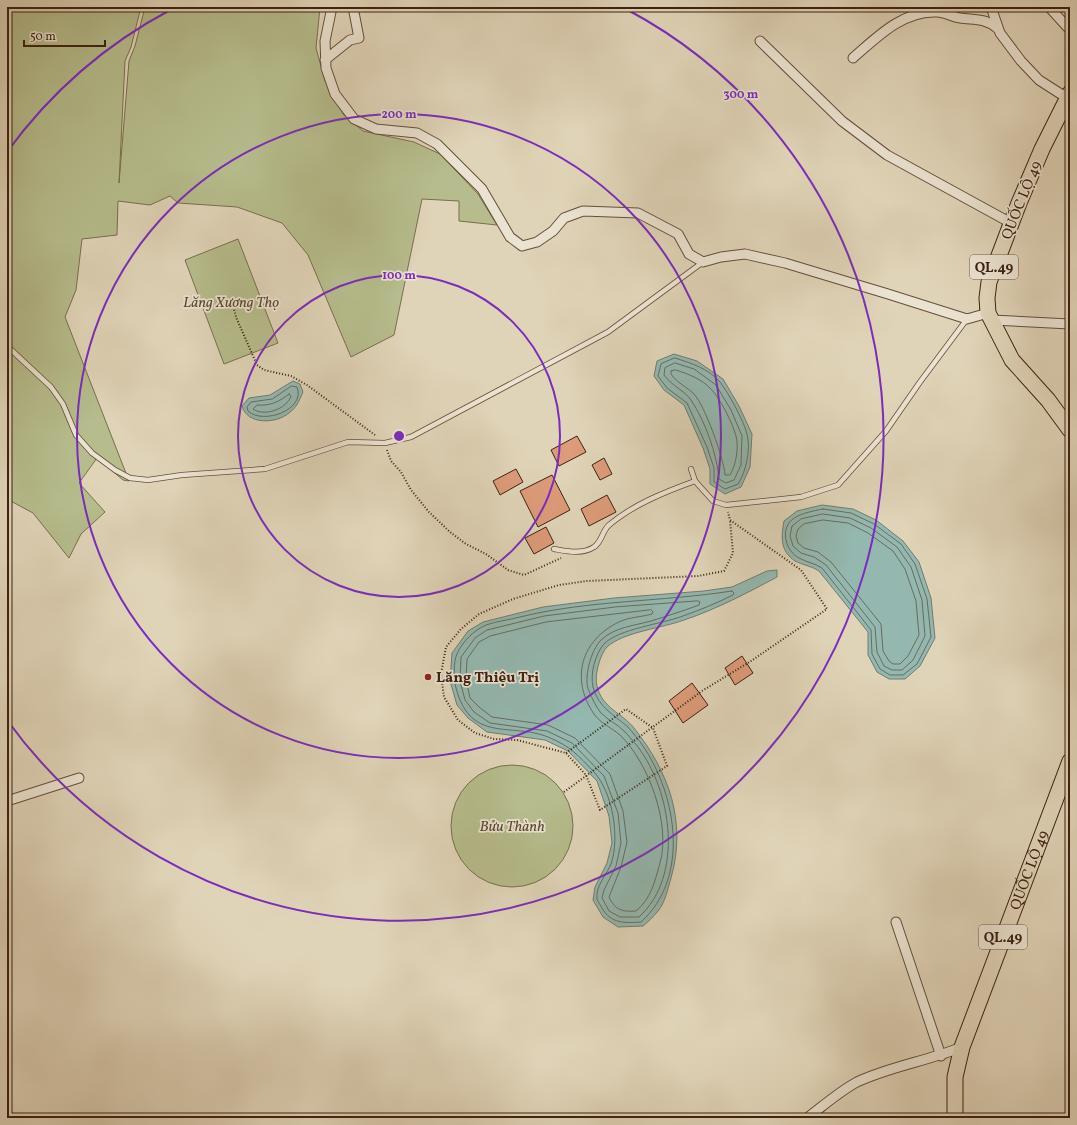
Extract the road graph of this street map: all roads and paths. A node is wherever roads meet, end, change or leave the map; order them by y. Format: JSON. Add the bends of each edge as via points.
{"nodes":[{"id":1,"x":332,"y":7,"type":"edge"},
{"id":2,"x":353,"y":7,"type":"edge"},
{"id":3,"x":992,"y":7,"type":"edge"},
{"id":4,"x":1049,"y":7,"type":"edge"},
{"id":5,"x":997,"y":28,"type":"junction"},
{"id":6,"x":1070,"y":30,"type":"edge"},
{"id":7,"x":760,"y":41,"type":"dead end"},
{"id":8,"x":853,"y":58,"type":"dead end"},
{"id":9,"x":325,"y":60,"type":"junction"},
{"id":10,"x":1069,"y":95,"type":"edge"},
{"id":11,"x":1011,"y":222,"type":"junction"},
{"id":12,"x":703,"y":262,"type":"junction"},
{"id":13,"x":232,"y":301,"type":"dead end"},
{"id":14,"x":990,"y":316,"type":"junction"},
{"id":15,"x":966,"y":319,"type":"junction"},
{"id":16,"x":1070,"y":324,"type":"edge"},
{"id":17,"x":7,"y":346,"type":"edge"},
{"id":18,"x":1070,"y":430,"type":"edge"},
{"id":19,"x":385,"y":443,"type":"junction"},
{"id":20,"x":691,"y":469,"type":"dead end"},
{"id":21,"x":695,"y":481,"type":"junction"},
{"id":22,"x":726,"y":506,"type":"junction"},
{"id":23,"x":730,"y":520,"type":"junction"},
{"id":24,"x":554,"y":549,"type":"dead end"},
{"id":25,"x":571,"y":552,"type":"junction"},
{"id":26,"x":653,"y":728,"type":"junction"},
{"id":27,"x":566,"y":753,"type":"junction"},
{"id":28,"x":1070,"y":761,"type":"edge"},
{"id":29,"x":586,"y":775,"type":"junction"},
{"id":30,"x":79,"y":778,"type":"dead end"},
{"id":31,"x":564,"y":792,"type":"dead end"},
{"id":32,"x":7,"y":801,"type":"edge"},
{"id":33,"x":896,"y":922,"type":"dead end"},
{"id":34,"x":962,"y":1047,"type":"junction"},
{"id":35,"x":941,"y":1056,"type":"junction"},
{"id":36,"x":807,"y":1118,"type":"edge"},
{"id":37,"x":955,"y":1118,"type":"edge"}],
"edges":[{"from":1,"to":9,"type":"street","via":[[325,41]]},
{"from":2,"to":9,"type":"street","via":[[360,38],[350,40]]},
{"from":3,"to":5,"type":"street"},
{"from":4,"to":6,"type":"street"},
{"from":5,"to":8,"type":"street","via":[[981,19],[927,12],[912,16],[882,32]]},
{"from":5,"to":10,"type":"street","via":[[1021,61],[1039,80]]},
{"from":7,"to":11,"type":"street","via":[[842,121],[887,155]]},
{"from":9,"to":12,"type":"street","via":[[335,94],[354,119],[376,129],[417,133],[437,144],[482,189],[510,237],[522,246],[537,242],[554,231],[564,218],[583,211],[638,213],[678,234],[689,254]]},
{"from":10,"to":11,"type":"highway","name":"QUỐC LỘ 49","number":"QL.49","via":[[1042,149]]},
{"from":11,"to":14,"type":"highway","name":"QUỐC LỘ 49","number":"QL.49","via":[[989,282],[987,298]]},
{"from":12,"to":15,"type":"street","via":[[745,254],[785,263]]},
{"from":12,"to":19,"type":"lane","via":[[608,332],[411,437]]},
{"from":13,"to":19,"type":"path","via":[[236,317],[257,365],[264,370],[291,376],[307,385]]},
{"from":14,"to":15,"type":"street"},
{"from":14,"to":16,"type":"street"},
{"from":14,"to":18,"type":"highway","name":"QUỐC LỘ 49","number":"QL.49","via":[[1012,360],[1048,400]]},
{"from":15,"to":22,"type":"lane","via":[[886,431],[838,485],[801,497]]},
{"from":17,"to":19,"type":"lane","via":[[52,387],[64,404],[76,435],[92,453],[130,478],[148,480],[264,469],[348,442]]},
{"from":19,"to":25,"type":"path","via":[[391,461],[429,512],[466,544],[486,554],[508,570],[524,575]]},
{"from":20,"to":21,"type":"lane"},
{"from":21,"to":22,"type":"lane","via":[[713,501]]},
{"from":21,"to":25,"type":"lane","via":[[655,496],[616,519],[607,526],[600,541],[593,548]]},
{"from":22,"to":23,"type":"path"},
{"from":23,"to":26,"type":"path","via":[[801,570],[827,609],[702,691]]},
{"from":23,"to":27,"type":"path","via":[[732,553],[724,571],[698,576],[587,581],[559,585],[513,599],[478,614],[446,647],[441,674],[444,697],[458,720],[475,733],[517,740]]},
{"from":24,"to":25,"type":"lane"},
{"from":26,"to":27,"type":"path","via":[[626,709]]},
{"from":26,"to":29,"type":"path"},
{"from":26,"to":29,"type":"path","via":[[667,766],[600,810]]},
{"from":27,"to":29,"type":"path"},
{"from":28,"to":34,"type":"highway","name":"QUỐC LỘ 49","number":"QL.49"},
{"from":29,"to":31,"type":"path"},
{"from":30,"to":32,"type":"street"},
{"from":33,"to":35,"type":"street"},
{"from":34,"to":35,"type":"street"},
{"from":34,"to":37,"type":"highway","name":"QUỐC LỘ 49","number":"QL.49","via":[[955,1076]]},
{"from":35,"to":36,"type":"street","via":[[894,1069],[857,1083]]}]}
